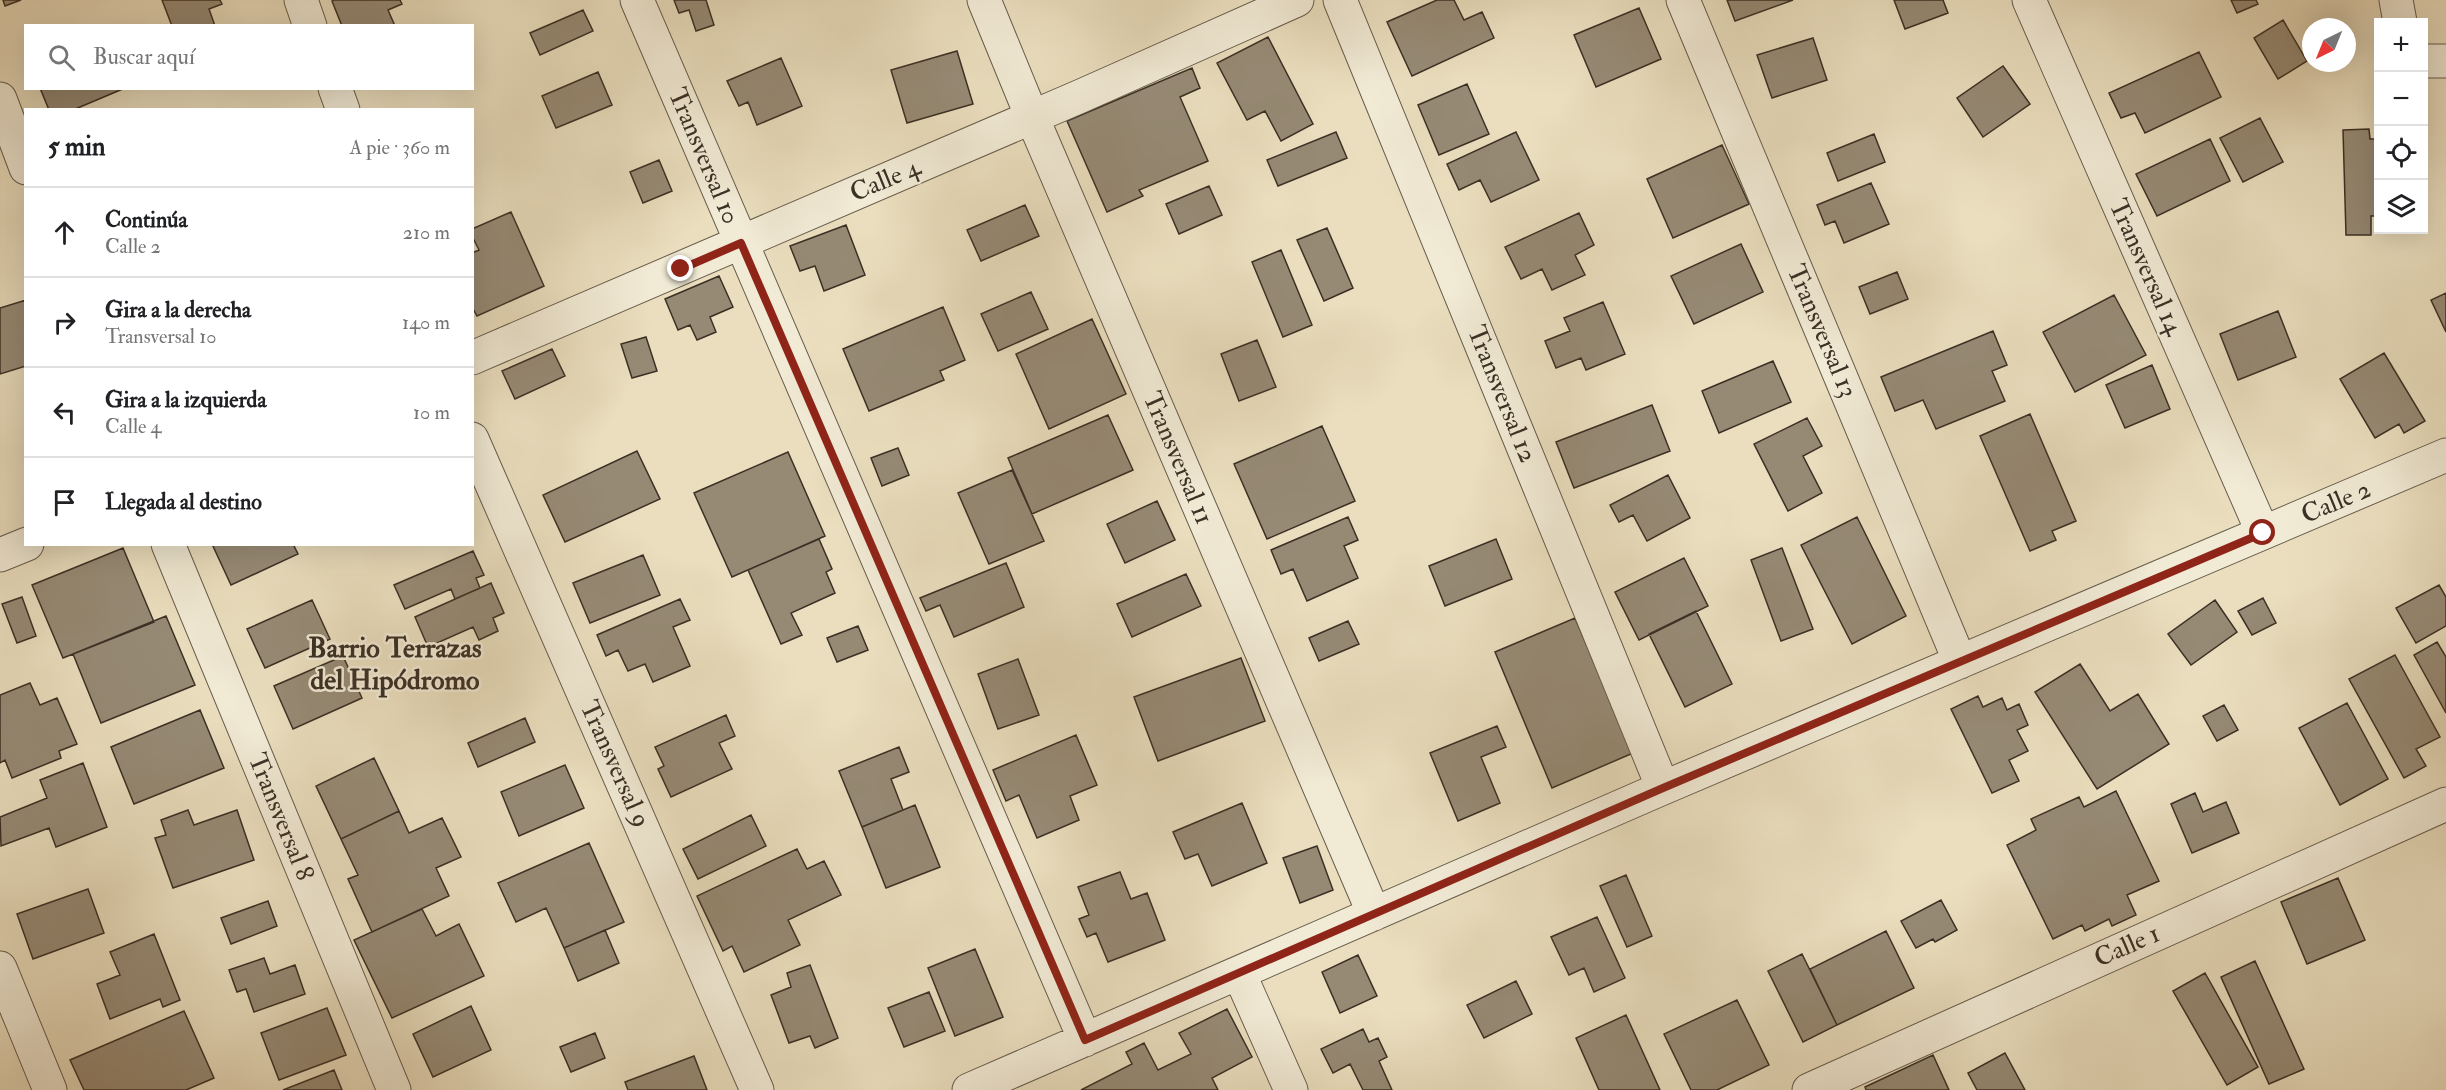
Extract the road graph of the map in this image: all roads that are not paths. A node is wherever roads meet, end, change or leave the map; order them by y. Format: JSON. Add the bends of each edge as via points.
{"nodes":[{"id":1,"x":301,"y":0,"type":"edge"},
{"id":2,"x":637,"y":0,"type":"edge"},
{"id":3,"x":984,"y":0,"type":"edge"},
{"id":4,"x":1297,"y":0,"type":"edge"},
{"id":5,"x":1340,"y":0,"type":"edge"},
{"id":6,"x":1683,"y":0,"type":"edge"},
{"id":7,"x":2029,"y":0,"type":"edge"},
{"id":8,"x":2396,"y":0,"type":"edge"},
{"id":9,"x":2399,"y":18,"type":"edge"},
{"id":10,"x":309,"y":24,"type":"edge"},
{"id":11,"x":2428,"y":61,"type":"edge"},
{"id":12,"x":2446,"y":61,"type":"edge"},
{"id":13,"x":336,"y":90,"type":"edge"},
{"id":14,"x":0,"y":99,"type":"edge"},
{"id":15,"x":342,"y":108,"type":"edge"},
{"id":16,"x":1032,"y":117,"type":"junction"},
{"id":17,"x":24,"y":163,"type":"edge"},
{"id":18,"x":741,"y":243,"type":"junction"},
{"id":19,"x":474,"y":357,"type":"edge"},
{"id":20,"x":474,"y":444,"type":"edge"},
{"id":21,"x":2446,"y":455,"type":"edge"},
{"id":22,"x":2263,"y":533,"type":"junction"},
{"id":23,"x":24,"y":545,"type":"edge"},
{"id":24,"x":169,"y":546,"type":"edge"},
{"id":25,"x":0,"y":555,"type":"edge"},
{"id":26,"x":1960,"y":662,"type":"junction"},
{"id":27,"x":1663,"y":788,"type":"junction"},
{"id":28,"x":2446,"y":804,"type":"edge"},
{"id":29,"x":1374,"y":914,"type":"junction"},
{"id":30,"x":0,"y":968,"type":"edge"},
{"id":31,"x":1239,"y":973,"type":"junction"},
{"id":32,"x":1085,"y":1040,"type":"junction"},
{"id":33,"x":50,"y":1090,"type":"edge"},
{"id":34,"x":394,"y":1090,"type":"edge"},
{"id":35,"x":757,"y":1090,"type":"edge"},
{"id":36,"x":969,"y":1090,"type":"edge"},
{"id":37,"x":1291,"y":1090,"type":"edge"},
{"id":38,"x":1809,"y":1090,"type":"edge"}],
"edges":[{"from":1,"to":10,"type":"street"},
{"from":2,"to":18,"type":"street","name":"Transversal 10"},
{"from":3,"to":16,"type":"street","name":"Transversal 11"},
{"from":4,"to":16,"type":"street","name":"Calle 4"},
{"from":5,"to":27,"type":"street","name":"Transversal 12"},
{"from":6,"to":26,"type":"street","name":"Transversal 13"},
{"from":7,"to":22,"type":"street","name":"Transversal 14"},
{"from":8,"to":9,"type":"street"},
{"from":11,"to":12,"type":"street"},
{"from":13,"to":15,"type":"street"},
{"from":14,"to":17,"type":"street"},
{"from":16,"to":18,"type":"street","name":"Calle 4"},
{"from":16,"to":29,"type":"street","name":"Transversal 11"},
{"from":18,"to":19,"type":"street","name":"Calle 4"},
{"from":18,"to":32,"type":"street","name":"Transversal 10"},
{"from":20,"to":35,"type":"street","name":"Transversal 9"},
{"from":21,"to":22,"type":"street","name":"Calle 2"},
{"from":22,"to":26,"type":"street","name":"Calle 2"},
{"from":23,"to":25,"type":"street"},
{"from":24,"to":34,"type":"street","name":"Transversal 8"},
{"from":26,"to":27,"type":"street","name":"Calle 2"},
{"from":27,"to":29,"type":"street","name":"Calle 2"},
{"from":28,"to":38,"type":"street","name":"Calle 1"},
{"from":29,"to":31,"type":"street","name":"Calle 2"},
{"from":30,"to":33,"type":"street"},
{"from":31,"to":32,"type":"street","name":"Calle 2"},
{"from":31,"to":37,"type":"street"},
{"from":32,"to":36,"type":"street","name":"Calle 2"}]}
